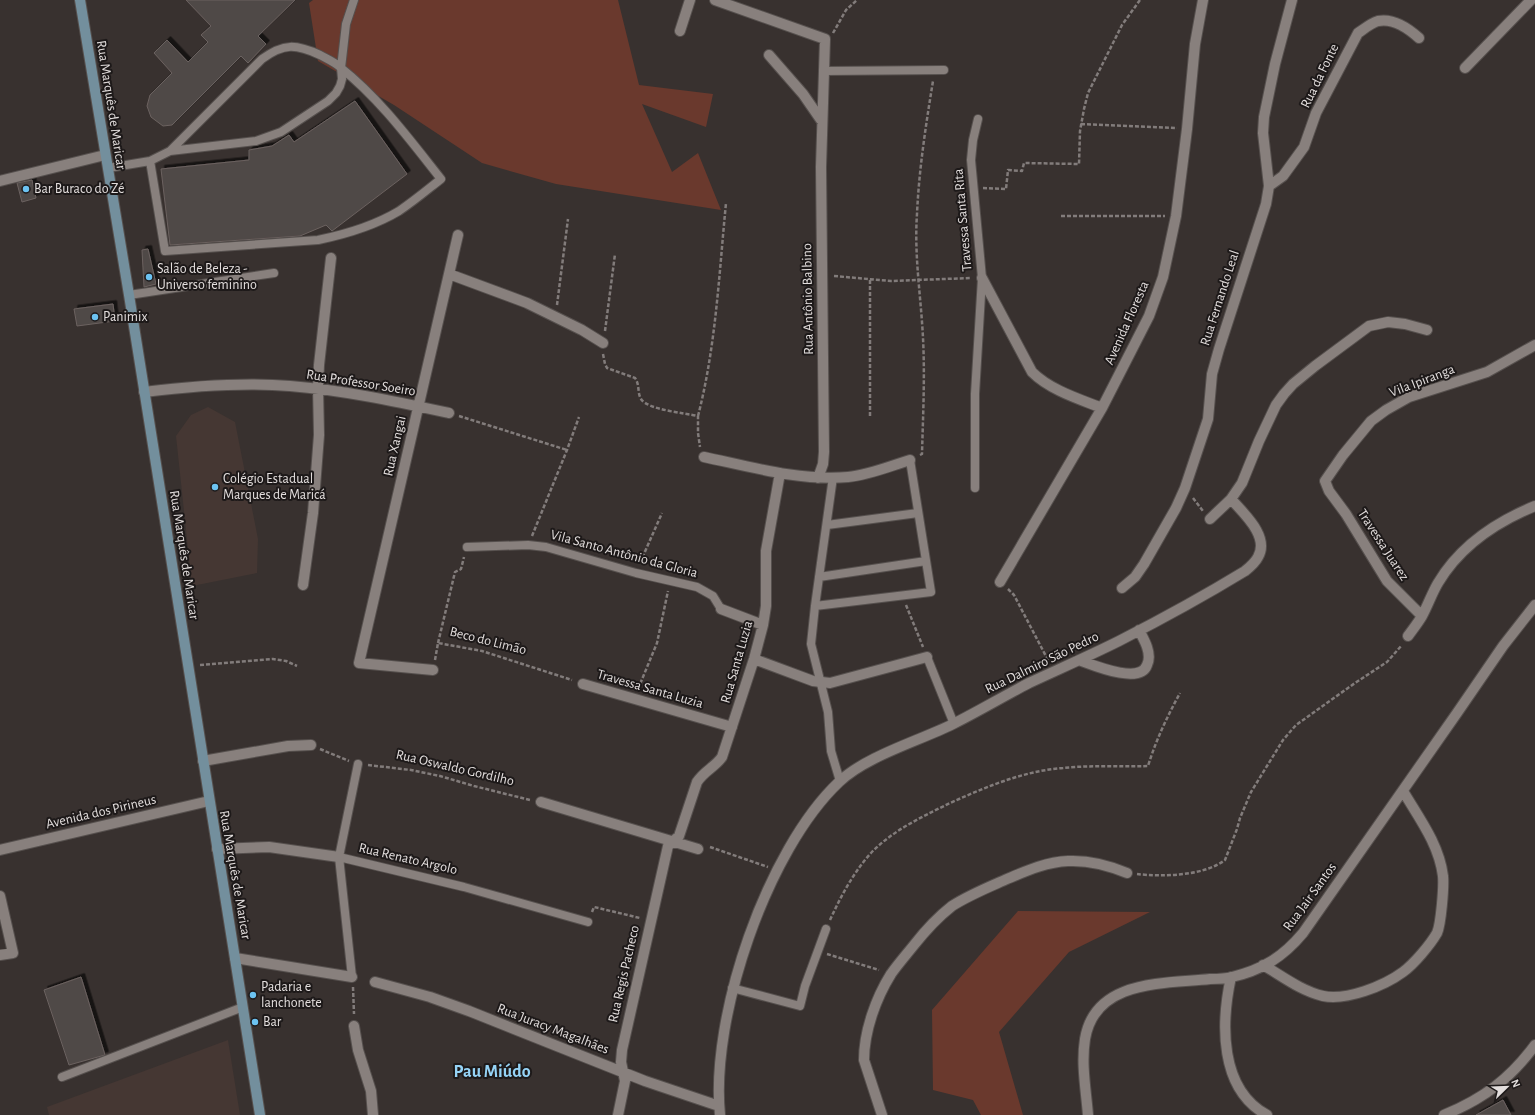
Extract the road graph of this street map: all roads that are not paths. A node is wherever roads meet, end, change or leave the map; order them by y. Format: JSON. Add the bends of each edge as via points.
{"nodes":[{"id":1,"x":80,"y":0,"type":"edge"},
{"id":2,"x":354,"y":0,"type":"edge"},
{"id":3,"x":690,"y":0,"type":"edge"},
{"id":4,"x":715,"y":0,"type":"edge"},
{"id":5,"x":1203,"y":0,"type":"edge"},
{"id":6,"x":1292,"y":0,"type":"edge"},
{"id":7,"x":1531,"y":0,"type":"edge"},
{"id":8,"x":680,"y":31,"type":"dead end"},
{"id":9,"x":1419,"y":38,"type":"dead end"},
{"id":10,"x":769,"y":55,"type":"dead end"},
{"id":11,"x":341,"y":68,"type":"junction"},
{"id":12,"x":1465,"y":68,"type":"dead end"},
{"id":13,"x":944,"y":70,"type":"dead end"},
{"id":14,"x":823,"y":71,"type":"junction"},
{"id":15,"x":978,"y":119,"type":"dead end"},
{"id":16,"x":821,"y":120,"type":"junction"},
{"id":17,"x":170,"y":152,"type":"junction"},
{"id":18,"x":105,"y":155,"type":"junction"},
{"id":19,"x":150,"y":161,"type":"junction"},
{"id":20,"x":108,"y":168,"type":"junction"},
{"id":21,"x":0,"y":181,"type":"edge"},
{"id":22,"x":1269,"y":186,"type":"junction"},
{"id":23,"x":458,"y":235,"type":"dead end"},
{"id":24,"x":331,"y":258,"type":"dead end"},
{"id":25,"x":274,"y":273,"type":"dead end"},
{"id":26,"x":449,"y":274,"type":"junction"},
{"id":27,"x":982,"y":278,"type":"junction"},
{"id":28,"x":129,"y":295,"type":"junction"},
{"id":29,"x":1427,"y":330,"type":"dead end"},
{"id":30,"x":603,"y":343,"type":"road end"},
{"id":31,"x":1535,"y":345,"type":"edge"},
{"id":32,"x":318,"y":388,"type":"junction"},
{"id":33,"x":144,"y":392,"type":"junction"},
{"id":34,"x":418,"y":406,"type":"junction"},
{"id":35,"x":1102,"y":408,"type":"junction"},
{"id":36,"x":449,"y":413,"type":"road end"},
{"id":37,"x":704,"y":458,"type":"road end"},
{"id":38,"x":910,"y":460,"type":"joint"},
{"id":39,"x":780,"y":473,"type":"junction"},
{"id":40,"x":818,"y":478,"type":"junction"},
{"id":41,"x":833,"y":478,"type":"junction"},
{"id":42,"x":1325,"y":486,"type":"joint"},
{"id":43,"x":975,"y":488,"type":"dead end"},
{"id":44,"x":1231,"y":499,"type":"junction"},
{"id":45,"x":1535,"y":506,"type":"edge"},
{"id":46,"x":918,"y":513,"type":"junction"},
{"id":47,"x":1210,"y":519,"type":"road end"},
{"id":48,"x":827,"y":525,"type":"junction"},
{"id":49,"x":466,"y":547,"type":"road end"},
{"id":50,"x":926,"y":561,"type":"junction"},
{"id":51,"x":819,"y":577,"type":"junction"},
{"id":52,"x":1000,"y":582,"type":"road end"},
{"id":53,"x":303,"y":585,"type":"dead end"},
{"id":54,"x":1122,"y":588,"type":"dead end"},
{"id":55,"x":1535,"y":605,"type":"edge"},
{"id":56,"x":814,"y":606,"type":"junction"},
{"id":57,"x":721,"y":609,"type":"joint"},
{"id":58,"x":1422,"y":616,"type":"junction"},
{"id":59,"x":762,"y":625,"type":"junction"},
{"id":60,"x":1139,"y":630,"type":"junction"},
{"id":61,"x":1408,"y":636,"type":"road end"},
{"id":62,"x":927,"y":657,"type":"joint"},
{"id":63,"x":754,"y":659,"type":"junction"},
{"id":64,"x":1079,"y":660,"type":"junction"},
{"id":65,"x":433,"y":670,"type":"road end"},
{"id":66,"x":820,"y":682,"type":"junction"},
{"id":67,"x":583,"y":684,"type":"road end"},
{"id":68,"x":954,"y":724,"type":"junction"},
{"id":69,"x":732,"y":727,"type":"junction"},
{"id":70,"x":311,"y":745,"type":"road end"},
{"id":71,"x":202,"y":761,"type":"junction"},
{"id":72,"x":358,"y":764,"type":"road end"},
{"id":73,"x":840,"y":781,"type":"junction"},
{"id":74,"x":1403,"y":791,"type":"junction"},
{"id":75,"x":209,"y":800,"type":"junction"},
{"id":76,"x":541,"y":802,"type":"road end"},
{"id":77,"x":674,"y":841,"type":"junction"},
{"id":78,"x":698,"y":849,"type":"road end"},
{"id":79,"x":0,"y":850,"type":"edge"},
{"id":80,"x":217,"y":850,"type":"junction"},
{"id":81,"x":339,"y":857,"type":"junction"},
{"id":82,"x":1127,"y":873,"type":"road end"},
{"id":83,"x":0,"y":896,"type":"edge"},
{"id":84,"x":588,"y":922,"type":"road end"},
{"id":85,"x":826,"y":929,"type":"road end"},
{"id":86,"x":0,"y":955,"type":"edge"},
{"id":87,"x":235,"y":958,"type":"junction"},
{"id":88,"x":1263,"y":965,"type":"junction"},
{"id":89,"x":352,"y":977,"type":"joint"},
{"id":90,"x":1231,"y":977,"type":"junction"},
{"id":91,"x":375,"y":982,"type":"dead end"},
{"id":92,"x":732,"y":988,"type":"junction"},
{"id":93,"x":243,"y":1007,"type":"junction"},
{"id":94,"x":354,"y":1026,"type":"road end"},
{"id":95,"x":1535,"y":1044,"type":"edge"},
{"id":96,"x":624,"y":1071,"type":"junction"},
{"id":97,"x":62,"y":1077,"type":"dead end"},
{"id":98,"x":720,"y":1110,"type":"edge"},
{"id":99,"x":260,"y":1115,"type":"edge"},
{"id":100,"x":373,"y":1115,"type":"edge"},
{"id":101,"x":618,"y":1115,"type":"edge"},
{"id":102,"x":882,"y":1115,"type":"edge"},
{"id":103,"x":1088,"y":1115,"type":"edge"},
{"id":104,"x":1267,"y":1115,"type":"edge"},
{"id":105,"x":1444,"y":1115,"type":"edge"}],
"edges":[{"from":1,"to":18,"type":"main road","name":"Rua Marquês de Maricar"},
{"from":2,"to":11,"type":"lane","via":[[346,24]]},
{"from":3,"to":8,"type":"street"},
{"from":4,"to":14,"type":"street","name":"Rua Antônio Balbino","via":[[824,40]]},
{"from":5,"to":35,"type":"street","name":"Avenida Floresta","via":[[1195,44],[1176,216],[1163,277],[1149,316]]},
{"from":6,"to":22,"type":"street","name":"Rua Fernando Leal","via":[[1264,116],[1263,133]]},
{"from":7,"to":12,"type":"street"},
{"from":9,"to":22,"type":"street","name":"Rua da Fonte","via":[[1411,30],[1387,21],[1378,21],[1358,33],[1316,113],[1304,147],[1283,176]]},
{"from":10,"to":16,"type":"street","via":[[808,99]]},
{"from":11,"to":17,"type":"lane","via":[[340,86],[336,93],[281,132],[256,141]]},
{"from":11,"to":17,"type":"lane","via":[[330,60],[300,47],[278,49],[262,59]]},
{"from":11,"to":19,"type":"lane","via":[[373,96],[441,179],[381,221],[346,234],[318,240],[165,251]]},
{"from":13,"to":14,"type":"lane"},
{"from":14,"to":16,"type":"street","name":"Rua Antônio Balbino"},
{"from":15,"to":27,"type":"lane","name":"Travessa Santa Rita","via":[[971,160]]},
{"from":16,"to":40,"type":"street","name":"Rua Antônio Balbino","via":[[824,452]]},
{"from":17,"to":19,"type":"lane"},
{"from":18,"to":20,"type":"main road","name":"Rua Marquês de Maricar"},
{"from":18,"to":21,"type":"street"},
{"from":19,"to":20,"type":"lane"},
{"from":20,"to":28,"type":"main road","name":"Rua Marquês de Maricar"},
{"from":22,"to":54,"type":"street","name":"Rua Fernando Leal","via":[[1266,204],[1215,362],[1208,419],[1185,488],[1144,564],[1135,577]]},
{"from":23,"to":26,"type":"street","name":"Rua Xangai"},
{"from":24,"to":32,"type":"street"},
{"from":25,"to":28,"type":"lane"},
{"from":26,"to":30,"type":"street","via":[[527,302]]},
{"from":26,"to":34,"type":"street","name":"Rua Xangai"},
{"from":27,"to":35,"type":"street","name":"Travessa Santa Rita","via":[[1032,372],[1055,388]]},
{"from":27,"to":43,"type":"lane","via":[[975,394]]},
{"from":28,"to":33,"type":"main road","name":"Rua Marquês de Maricar"},
{"from":29,"to":44,"type":"street","via":[[1388,322],[1369,326],[1293,384],[1276,405],[1242,483]]},
{"from":31,"to":42,"type":"street","name":"Vila Ipiranga","via":[[1487,372],[1409,397],[1386,410],[1371,421],[1343,455],[1327,477]]},
{"from":32,"to":33,"type":"street","name":"Rua Professor Soeiro","via":[[206,386]]},
{"from":32,"to":34,"type":"street","name":"Rua Professor Soeiro"},
{"from":32,"to":53,"type":"street","via":[[317,466]]},
{"from":33,"to":71,"type":"main road","name":"Rua Marquês de Maricar"},
{"from":34,"to":36,"type":"street","name":"Rua Professor Soeiro"},
{"from":34,"to":65,"type":"street","name":"Rua Xangai","via":[[359,663]]},
{"from":35,"to":52,"type":"street","name":"Avenida Floresta"},
{"from":37,"to":39,"type":"street"},
{"from":38,"to":41,"type":"street","via":[[864,474]]},
{"from":38,"to":46,"type":"lane"},
{"from":39,"to":40,"type":"street"},
{"from":39,"to":59,"type":"street","name":"Rua Santa Luzia","via":[[766,551],[766,606]]},
{"from":40,"to":41,"type":"street"},
{"from":41,"to":48,"type":"lane"},
{"from":42,"to":58,"type":"street","name":"Travessa Juarez","via":[[1346,514],[1387,581]]},
{"from":44,"to":47,"type":"street"},
{"from":44,"to":60,"type":"street","name":"Rua Dalmiro São Pedro","via":[[1258,534],[1261,546],[1259,556],[1245,571]]},
{"from":45,"to":58,"type":"street","via":[[1501,523],[1474,541],[1454,560],[1438,583]]},
{"from":46,"to":48,"type":"lane"},
{"from":46,"to":50,"type":"lane"},
{"from":48,"to":51,"type":"lane"},
{"from":49,"to":57,"type":"lane","name":"Vila Santo Antônio da Gloria","via":[[546,547],[636,573],[697,587],[713,596]]},
{"from":50,"to":51,"type":"lane"},
{"from":50,"to":56,"type":"lane","via":[[931,592]]},
{"from":51,"to":56,"type":"lane"},
{"from":55,"to":74,"type":"street","name":"Rua Jair Santos","via":[[1503,646]]},
{"from":56,"to":66,"type":"lane","via":[[811,644]]},
{"from":57,"to":59,"type":"street","name":"Vila Santo Antônio da Gloria"},
{"from":58,"to":61,"type":"street"},
{"from":59,"to":63,"type":"street","name":"Rua Santa Luzia"},
{"from":60,"to":64,"type":"street","name":"Rua Dalmiro São Pedro"},
{"from":60,"to":64,"type":"street","via":[[1148,648],[1149,659],[1147,667],[1139,673],[1118,672]]},
{"from":62,"to":66,"type":"street","via":[[830,683]]},
{"from":62,"to":68,"type":"lane"},
{"from":63,"to":66,"type":"street"},
{"from":63,"to":69,"type":"street","name":"Rua Santa Luzia"},
{"from":64,"to":68,"type":"street","name":"Rua Dalmiro São Pedro"},
{"from":66,"to":73,"type":"lane","via":[[828,712],[831,751]]},
{"from":67,"to":69,"type":"street","name":"Travessa Santa Luzia"},
{"from":68,"to":73,"type":"street","name":"Rua Dalmiro São Pedro","via":[[861,766]]},
{"from":69,"to":77,"type":"street","name":"Rua Santa Luzia","via":[[722,757],[697,782],[679,836]]},
{"from":70,"to":71,"type":"street","via":[[288,746]]},
{"from":71,"to":75,"type":"main road","name":"Rua Marquês de Maricar"},
{"from":72,"to":81,"type":"lane"},
{"from":73,"to":92,"type":"street","name":"Rua Dalmiro São Pedro","via":[[814,810],[778,870],[760,909]]},
{"from":74,"to":88,"type":"street","name":"Rua Jair Santos","via":[[1303,933],[1279,957]]},
{"from":74,"to":88,"type":"street","via":[[1428,833],[1443,877],[1437,932],[1421,955],[1404,972],[1386,983],[1343,996],[1324,996],[1308,991]]},
{"from":75,"to":79,"type":"street","name":"Avenida dos Pirineus"},
{"from":75,"to":80,"type":"main road","name":"Rua Marquês de Maricar"},
{"from":76,"to":77,"type":"street"},
{"from":77,"to":78,"type":"street"},
{"from":77,"to":96,"type":"street","name":"Rua Regis Pacheco","via":[[668,846],[650,921],[622,1050],[621,1062]]},
{"from":80,"to":81,"type":"street","name":"Rua Renato Argolo","via":[[269,847]]},
{"from":80,"to":87,"type":"main road","name":"Rua Marquês de Maricar"},
{"from":81,"to":84,"type":"lane","name":"Rua Renato Argolo","via":[[464,886]]},
{"from":81,"to":89,"type":"lane"},
{"from":82,"to":102,"type":"street","via":[[1110,866],[1082,861],[1066,861],[1031,869],[952,906],[928,928],[891,974],[877,1002],[869,1028],[864,1060]]},
{"from":83,"to":86,"type":"street","via":[[13,953]]},
{"from":85,"to":92,"type":"lane","via":[[800,1006]]},
{"from":87,"to":89,"type":"street"},
{"from":87,"to":93,"type":"main road","name":"Rua Marquês de Maricar"},
{"from":88,"to":90,"type":"street","name":"Rua Jair Santos"},
{"from":90,"to":103,"type":"street","name":"Rua Jair Santos","via":[[1145,985],[1113,996],[1100,1006],[1090,1021],[1085,1038]]},
{"from":90,"to":104,"type":"street","via":[[1225,1020],[1226,1044],[1231,1067],[1238,1088],[1249,1102]]},
{"from":91,"to":96,"type":"street","name":"Rua Juracy Magalhães","via":[[469,1010]]},
{"from":92,"to":98,"type":"street","name":"Rua Dalmiro São Pedro","via":[[720,1062]]},
{"from":93,"to":97,"type":"lane"},
{"from":93,"to":99,"type":"main road","name":"Rua Marquês de Maricar"},
{"from":94,"to":100,"type":"street","via":[[358,1050],[371,1091]]},
{"from":95,"to":105,"type":"street","via":[[1518,1066],[1501,1082]]},
{"from":96,"to":98,"type":"street","name":"Rua Juracy Magalhães"},
{"from":96,"to":101,"type":"street","name":"Rua Regis Pacheco","via":[[625,1081]]}]}
